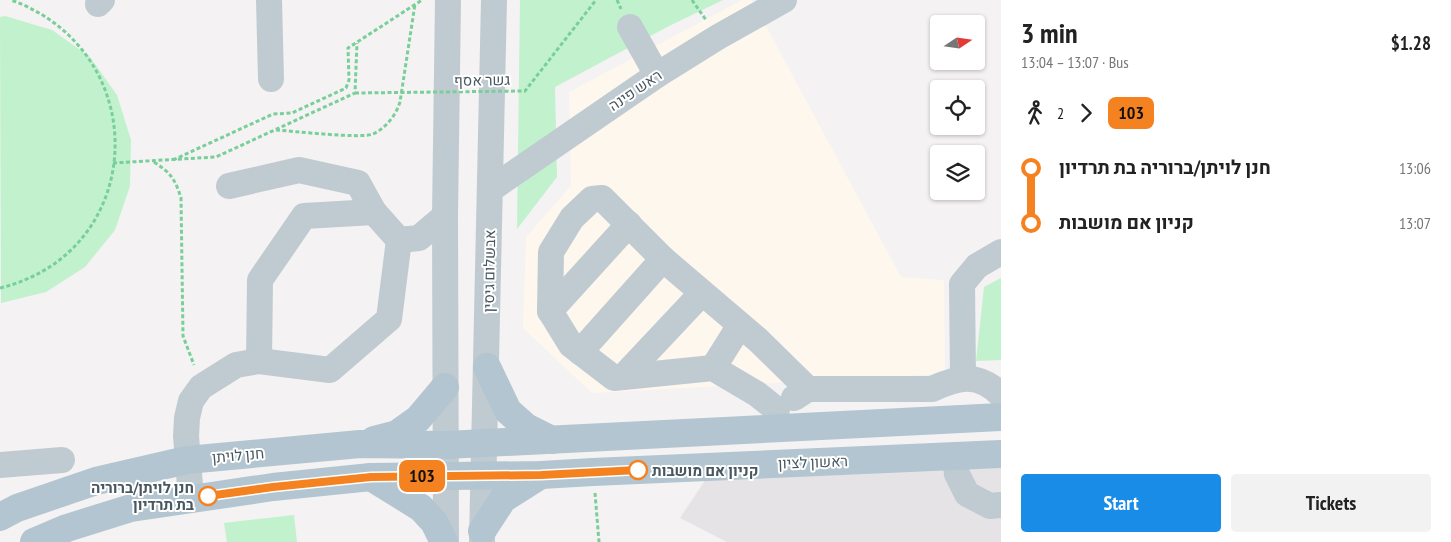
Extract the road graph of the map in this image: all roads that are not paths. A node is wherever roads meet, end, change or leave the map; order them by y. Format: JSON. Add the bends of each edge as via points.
{"nodes":[{"id":1,"x":269,"y":0,"type":"edge"},
{"id":2,"x":448,"y":0,"type":"edge"},
{"id":3,"x":494,"y":0,"type":"edge"},
{"id":4,"x":784,"y":0,"type":"edge"},
{"id":5,"x":630,"y":27,"type":"dead end"},
{"id":6,"x":657,"y":75,"type":"junction"},
{"id":7,"x":271,"y":79,"type":"dead end"},
{"id":8,"x":229,"y":186,"type":"dead end"},
{"id":9,"x":491,"y":189,"type":"junction"},
{"id":10,"x":374,"y":212,"type":"junction"},
{"id":11,"x":445,"y":216,"type":"junction"},
{"id":12,"x":629,"y":224,"type":"junction"},
{"id":13,"x":399,"y":240,"type":"junction"},
{"id":14,"x":1001,"y":252,"type":"edge"},
{"id":15,"x":663,"y":259,"type":"junction"},
{"id":16,"x":702,"y":292,"type":"junction"},
{"id":17,"x":550,"y":311,"type":"junction"},
{"id":18,"x":740,"y":325,"type":"junction"},
{"id":19,"x":580,"y":352,"type":"junction"},
{"id":20,"x":259,"y":361,"type":"junction"},
{"id":21,"x":487,"y":367,"type":"junction"},
{"id":22,"x":713,"y":368,"type":"junction"},
{"id":23,"x":623,"y":377,"type":"junction"},
{"id":24,"x":963,"y":378,"type":"junction"},
{"id":25,"x":445,"y":387,"type":"junction"},
{"id":26,"x":808,"y":389,"type":"junction"},
{"id":27,"x":1001,"y":395,"type":"edge"},
{"id":28,"x":777,"y":410,"type":"junction"},
{"id":29,"x":1001,"y":417,"type":"edge"},
{"id":30,"x":747,"y":430,"type":"junction"},
{"id":31,"x":553,"y":440,"type":"junction"},
{"id":32,"x":484,"y":442,"type":"junction"},
{"id":33,"x":360,"y":444,"type":"junction"},
{"id":34,"x":446,"y":445,"type":"junction"},
{"id":35,"x":1001,"y":454,"type":"edge"},
{"id":36,"x":955,"y":456,"type":"junction"},
{"id":37,"x":62,"y":460,"type":"dead end"},
{"id":38,"x":187,"y":460,"type":"junction"},
{"id":39,"x":0,"y":465,"type":"edge"},
{"id":40,"x":445,"y":475,"type":"junction"},
{"id":41,"x":483,"y":475,"type":"junction"},
{"id":42,"x":541,"y":475,"type":"junction"},
{"id":43,"x":371,"y":477,"type":"junction"},
{"id":44,"x":191,"y":498,"type":"junction"},
{"id":45,"x":1001,"y":505,"type":"edge"},
{"id":46,"x":0,"y":517,"type":"edge"},
{"id":47,"x":63,"y":535,"type":"edge"},
{"id":48,"x":482,"y":537,"type":"edge"},
{"id":49,"x":34,"y":542,"type":"edge"},
{"id":50,"x":445,"y":542,"type":"edge"}],
"edges":[{"from":1,"to":7,"type":"street"},
{"from":2,"to":11,"type":"street"},
{"from":3,"to":9,"type":"street","name":"אבשלום גיסין"},
{"from":4,"to":6,"type":"street","name":"ראש פינה"},
{"from":5,"to":6,"type":"street"},
{"from":6,"to":9,"type":"street","name":"ראש פינה"},
{"from":8,"to":10,"type":"street","via":[[299,170],[358,183]]},
{"from":9,"to":21,"type":"street","name":"אבשלום גיסין"},
{"from":10,"to":13,"type":"street"},
{"from":10,"to":20,"type":"street","via":[[304,216],[260,280]]},
{"from":11,"to":13,"type":"street","via":[[419,238]]},
{"from":11,"to":25,"type":"street"},
{"from":12,"to":15,"type":"street"},
{"from":12,"to":17,"type":"street"},
{"from":12,"to":17,"type":"street","via":[[602,198],[592,199],[572,218],[551,252]]},
{"from":13,"to":20,"type":"street","via":[[389,319],[330,370]]},
{"from":14,"to":24,"type":"street","via":[[976,266],[962,284]]},
{"from":15,"to":16,"type":"street"},
{"from":15,"to":19,"type":"street"},
{"from":16,"to":18,"type":"street"},
{"from":16,"to":23,"type":"street"},
{"from":17,"to":19,"type":"street","via":[[571,345]]},
{"from":18,"to":22,"type":"street"},
{"from":18,"to":26,"type":"street"},
{"from":19,"to":23,"type":"street","via":[[614,378]]},
{"from":20,"to":38,"type":"street","via":[[236,365],[201,387],[191,401],[187,418]]},
{"from":21,"to":31,"type":"main road","via":[[508,411],[526,427]]},
{"from":21,"to":32,"type":"street","name":"אבשלום גיסין"},
{"from":22,"to":23,"type":"street"},
{"from":22,"to":28,"type":"street"},
{"from":24,"to":26,"type":"street","via":[[932,388]]},
{"from":24,"to":27,"type":"street","via":[[992,386]]},
{"from":25,"to":33,"type":"main road","via":[[418,419],[397,434]]},
{"from":25,"to":34,"type":"street"},
{"from":26,"to":28,"type":"street"},
{"from":28,"to":30,"type":"street"},
{"from":29,"to":30,"type":"main road"},
{"from":30,"to":31,"type":"main road"},
{"from":31,"to":32,"type":"main road"},
{"from":32,"to":34,"type":"main road","name":"חנן לויתן"},
{"from":32,"to":41,"type":"street","name":"אבשלום גיסין"},
{"from":33,"to":34,"type":"main road","name":"חנן לויתן"},
{"from":33,"to":38,"type":"main road","name":"חנן לויתן"},
{"from":34,"to":40,"type":"street"},
{"from":35,"to":36,"type":"main road","name":"ראשון לציון"},
{"from":36,"to":42,"type":"main road","name":"ראשון לציון"},
{"from":36,"to":45,"type":"street","via":[[957,474],[967,494],[990,506]]},
{"from":37,"to":39,"type":"street"},
{"from":38,"to":44,"type":"street"},
{"from":38,"to":46,"type":"main road","name":"חנן לויתן","via":[[96,481]]},
{"from":40,"to":41,"type":"main road","name":"ראשון לציון"},
{"from":40,"to":43,"type":"main road"},
{"from":40,"to":50,"type":"street"},
{"from":41,"to":42,"type":"main road","name":"ראשון לציון"},
{"from":41,"to":48,"type":"street","name":"אבשלום גיסין"},
{"from":42,"to":48,"type":"main road","via":[[503,499]]},
{"from":43,"to":44,"type":"main road"},
{"from":43,"to":50,"type":"main road","via":[[421,508],[434,522]]},
{"from":44,"to":47,"type":"main road","via":[[131,508]]},
{"from":47,"to":49,"type":"main road"}]}
